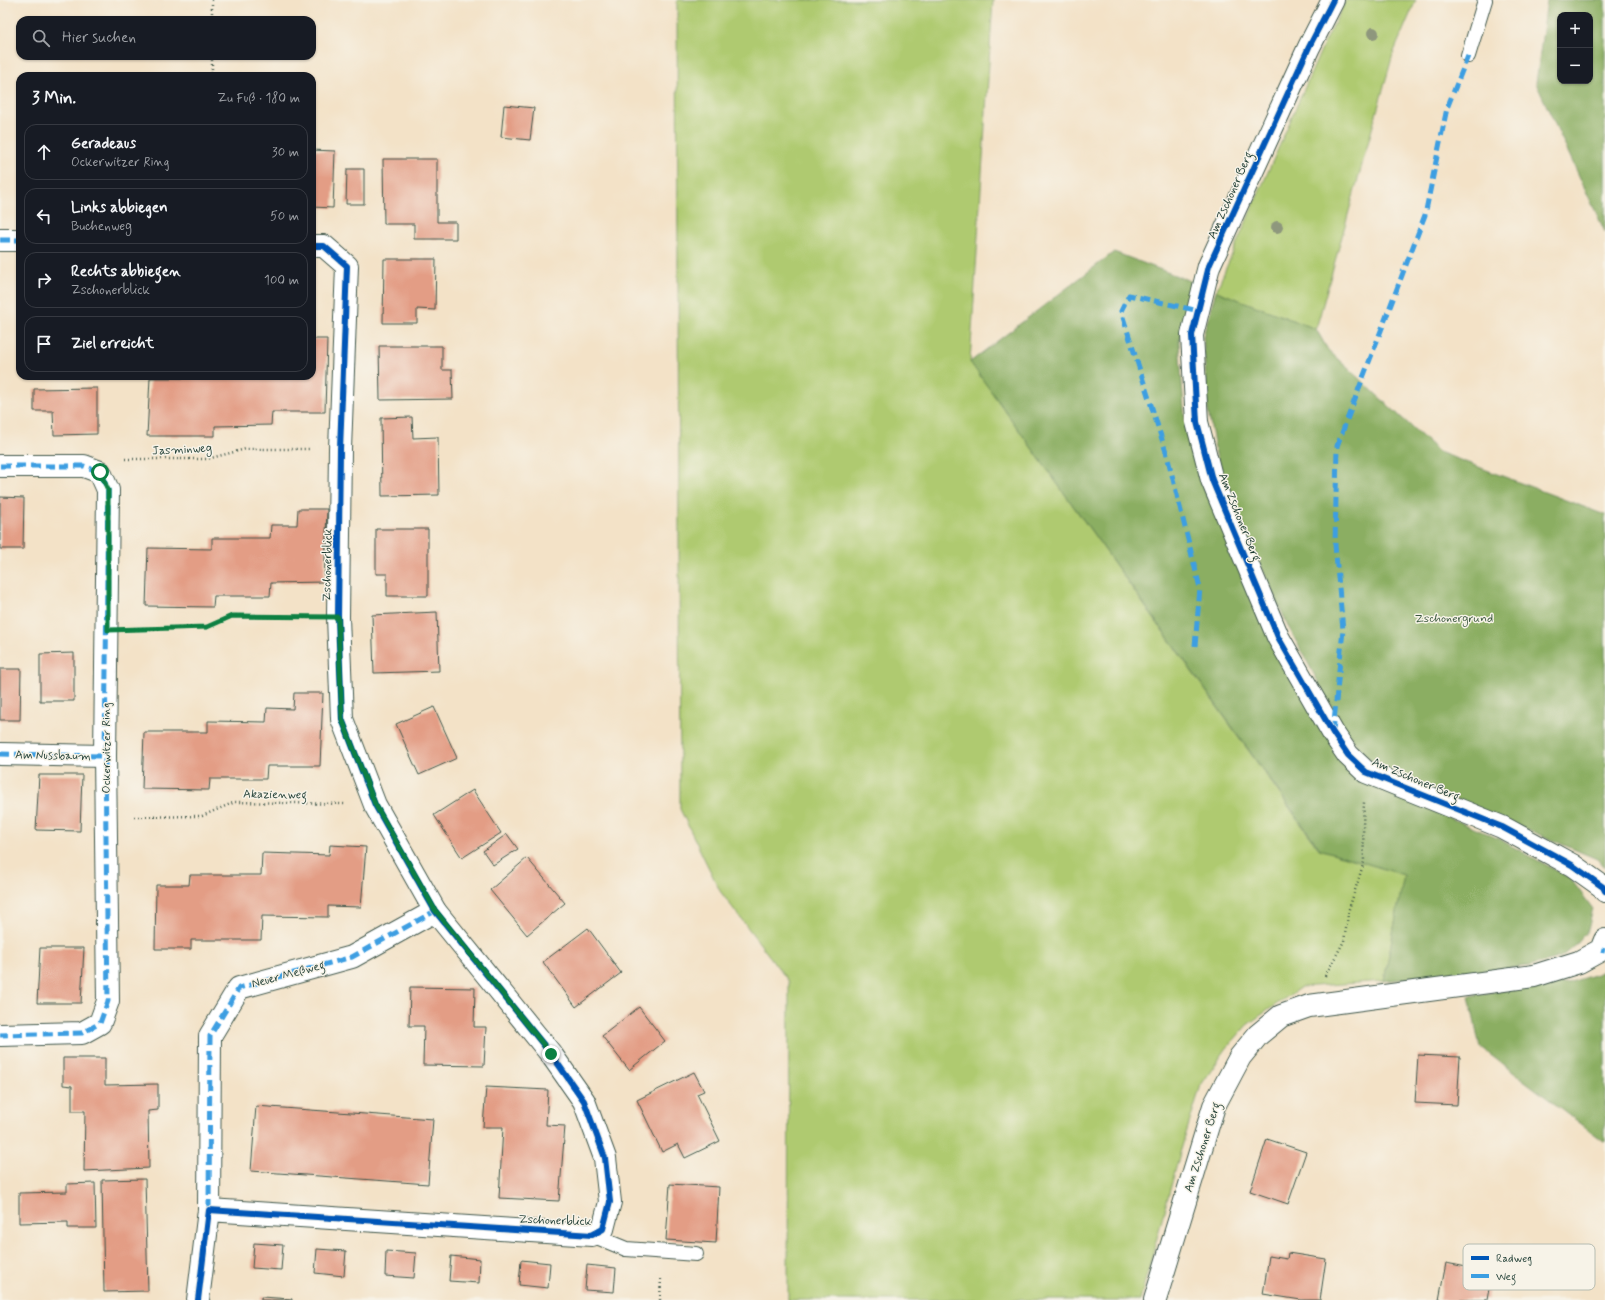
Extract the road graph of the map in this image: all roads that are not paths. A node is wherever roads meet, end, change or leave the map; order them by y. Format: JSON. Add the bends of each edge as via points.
{"nodes":[{"id":1,"x":1332,"y":0,"type":"edge"},
{"id":2,"x":1485,"y":0,"type":"edge"},
{"id":3,"x":1468,"y":56,"type":"dead end"},
{"id":4,"x":0,"y":240,"type":"edge"},
{"id":5,"x":16,"y":240,"type":"edge"},
{"id":6,"x":316,"y":246,"type":"edge"},
{"id":7,"x":0,"y":466,"type":"edge"},
{"id":8,"x":0,"y":754,"type":"edge"},
{"id":9,"x":106,"y":756,"type":"junction"},
{"id":10,"x":1605,"y":891,"type":"edge"},
{"id":11,"x":435,"y":910,"type":"junction"},
{"id":12,"x":1605,"y":940,"type":"edge"},
{"id":13,"x":0,"y":1035,"type":"edge"},
{"id":14,"x":208,"y":1210,"type":"junction"},
{"id":15,"x":592,"y":1235,"type":"junction"},
{"id":16,"x":696,"y":1254,"type":"dead end"},
{"id":17,"x":198,"y":1300,"type":"edge"},
{"id":18,"x":1155,"y":1300,"type":"edge"}],
"edges":[{"from":1,"to":10,"type":"street","name":"Am Zschoner Berg","via":[[1209,266],[1192,335],[1197,422],[1212,480],[1278,637],[1348,755],[1366,772],[1502,827],[1572,865],[1604,887]]},
{"from":2,"to":3,"type":"lane"},
{"from":4,"to":5,"type":"street"},
{"from":6,"to":11,"type":"street","name":"Zschonerblick","via":[[324,246],[347,266],[340,449],[338,617],[342,719],[375,804]]},
{"from":7,"to":9,"type":"street","name":"Ockerwitzer Ring","via":[[84,466],[100,472],[108,490]]},
{"from":8,"to":9,"type":"street","name":"Am Nussbaum"},
{"from":9,"to":13,"type":"street","name":"Ockerwitzer Ring","via":[[108,1002],[100,1023],[82,1033]]},
{"from":11,"to":14,"type":"street","name":"Neuer Meßweg","via":[[352,957],[239,988],[210,1036]]},
{"from":11,"to":15,"type":"street","name":"Zschonerblick","via":[[551,1054],[584,1101],[605,1158],[610,1202],[603,1229]]},
{"from":12,"to":18,"type":"street","name":"Am Zschoner Berg","via":[[1601,950],[1579,962],[1534,976],[1309,1006],[1282,1016],[1258,1034],[1240,1057],[1214,1106]]},
{"from":14,"to":15,"type":"street","name":"Zschonerblick"},
{"from":14,"to":17,"type":"street"},
{"from":15,"to":16,"type":"lane","via":[[626,1249]]}]}
